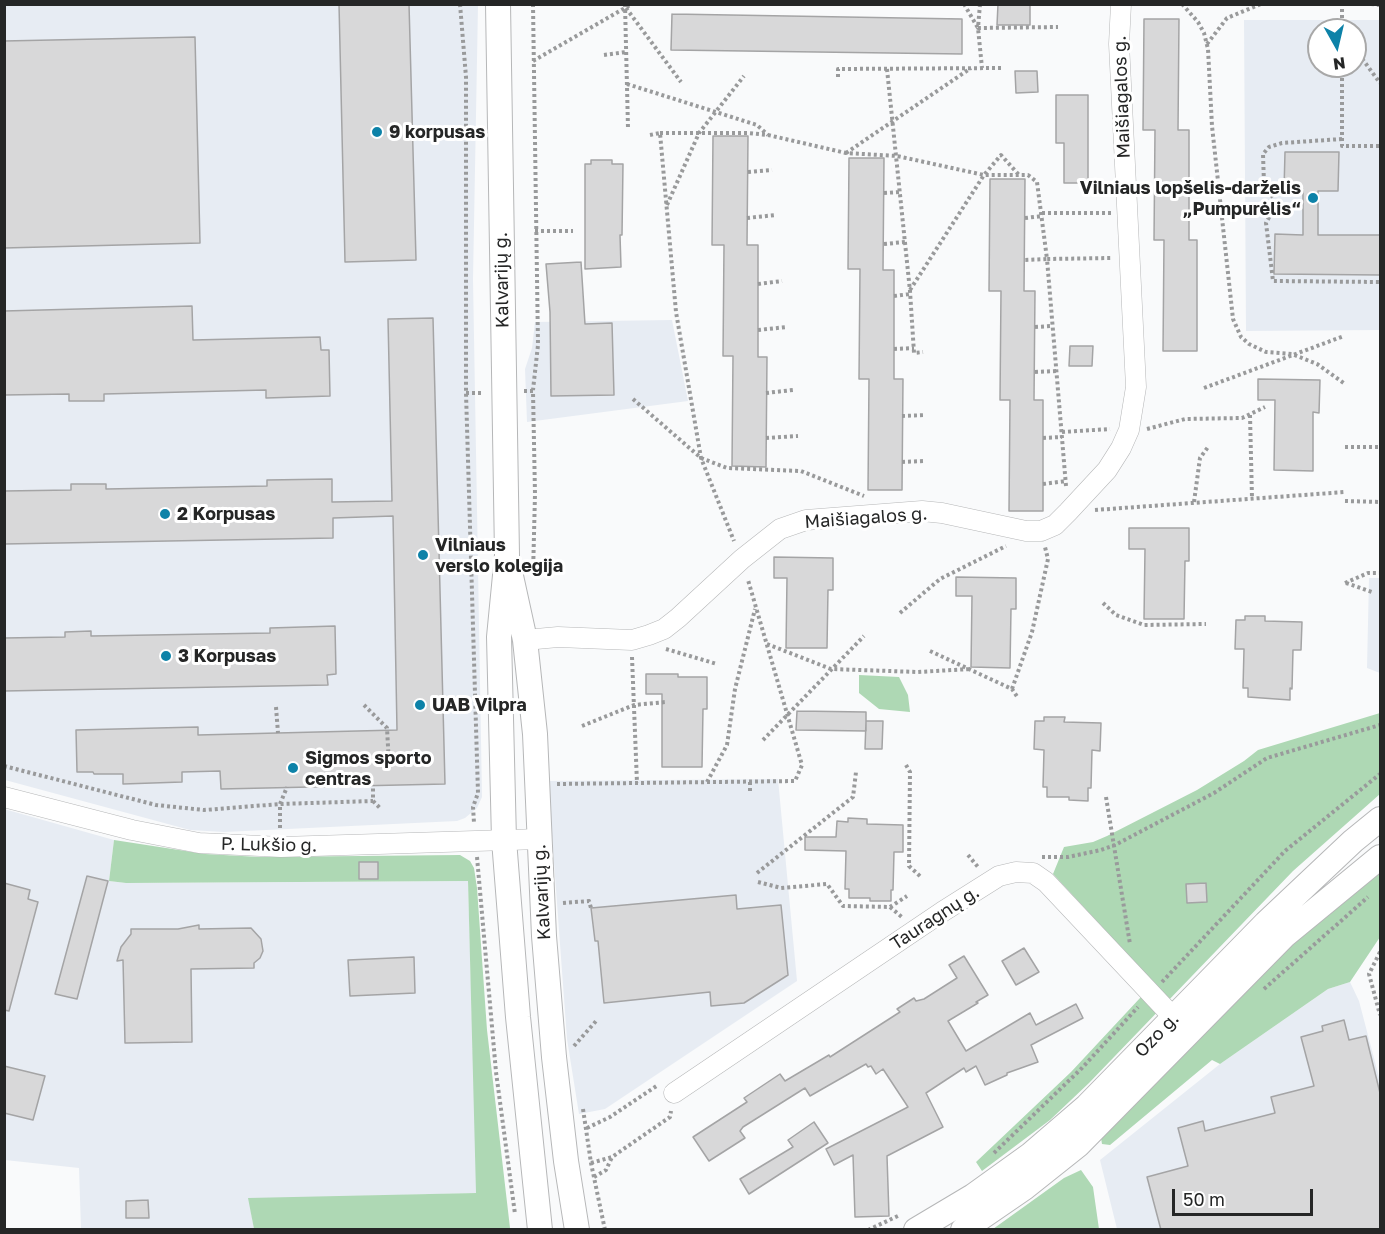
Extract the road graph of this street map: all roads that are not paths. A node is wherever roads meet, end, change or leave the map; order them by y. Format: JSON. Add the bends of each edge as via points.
{"nodes":[{"id":1,"x":498,"y":4,"type":"edge"},
{"id":2,"x":1121,"y":4,"type":"edge"},
{"id":3,"x":507,"y":555,"type":"junction"},
{"id":4,"x":525,"y":640,"type":"junction"},
{"id":5,"x":4,"y":797,"type":"edge"},
{"id":6,"x":1380,"y":819,"type":"edge"},
{"id":7,"x":540,"y":839,"type":"junction"},
{"id":8,"x":504,"y":840,"type":"junction"},
{"id":9,"x":1380,"y":857,"type":"edge"},
{"id":10,"x":1174,"y":1018,"type":"junction"},
{"id":11,"x":674,"y":1093,"type":"road end"},
{"id":12,"x":910,"y":1221,"type":"edge"},
{"id":13,"x":540,"y":1230,"type":"edge"},
{"id":14,"x":577,"y":1230,"type":"edge"},
{"id":15,"x":963,"y":1230,"type":"edge"}],
"edges":[{"from":1,"to":3,"type":"main road","name":"Kalvarijų g."},
{"from":2,"to":4,"type":"street","name":"Maišiagalos g.","via":[[1119,44],[1136,387],[1129,430],[1121,448],[1107,470],[1068,512],[1055,525],[1034,531],[922,512],[806,520],[780,530],[742,559],[664,629],[632,640]]},
{"from":3,"to":4,"type":"main road","name":"Kalvarijų g."},
{"from":3,"to":8,"type":"main road","name":"Kalvarijų g.","via":[[499,637]]},
{"from":4,"to":7,"type":"main road","name":"Kalvarijų g."},
{"from":5,"to":8,"type":"street","name":"P. Lukšio g.","via":[[199,843],[281,847]]},
{"from":6,"to":10,"type":"main road","name":"Ozo g.","via":[[1266,923]]},
{"from":7,"to":8,"type":"street","name":"P. Lukšio g."},
{"from":7,"to":14,"type":"main road","name":"Kalvarijų g.","via":[[554,1057]]},
{"from":8,"to":13,"type":"main road","name":"Kalvarijų g."},
{"from":9,"to":15,"type":"main road","name":"Ozo g.","via":[[1284,936],[1078,1145]]},
{"from":10,"to":11,"type":"street","name":"Tauragnų g.","via":[[1046,882],[1033,873],[1016,872],[999,876],[942,912]]},
{"from":10,"to":12,"type":"main road","name":"Ozo g.","via":[[1087,1106],[1030,1155],[973,1196]]}]}
